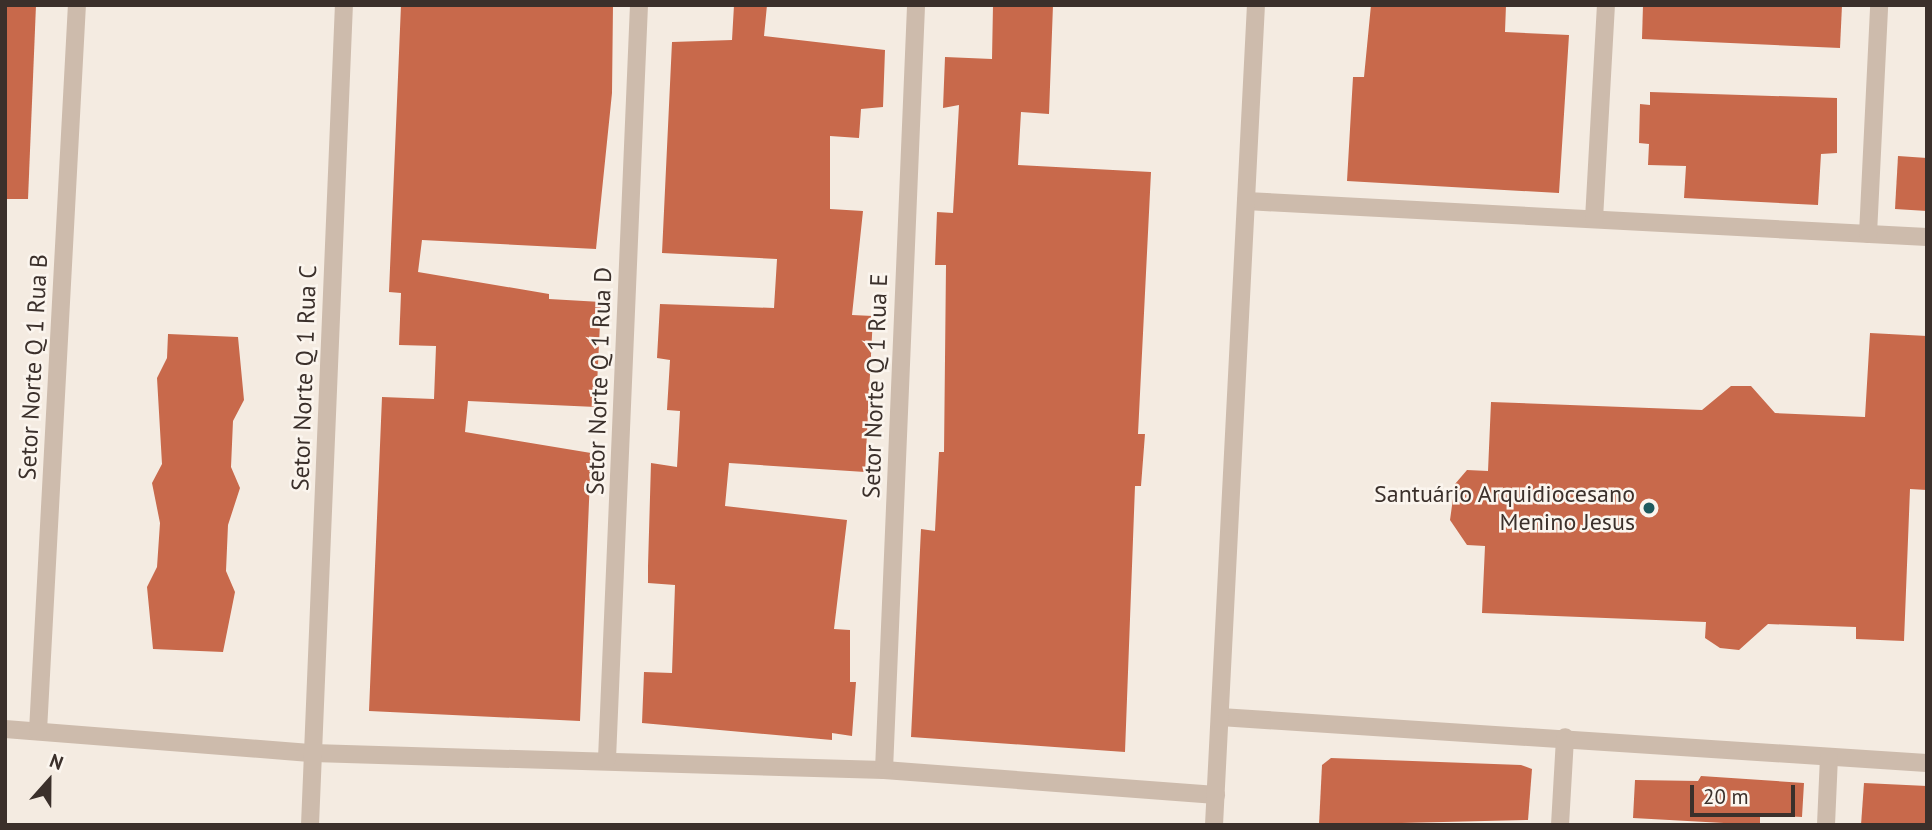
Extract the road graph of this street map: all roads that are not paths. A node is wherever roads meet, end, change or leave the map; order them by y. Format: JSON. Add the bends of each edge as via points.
{"nodes":[{"id":1,"x":77,"y":5,"type":"edge"},
{"id":2,"x":344,"y":5,"type":"edge"},
{"id":3,"x":639,"y":5,"type":"edge"},
{"id":4,"x":916,"y":5,"type":"edge"},
{"id":5,"x":1256,"y":5,"type":"edge"},
{"id":6,"x":1606,"y":5,"type":"edge"},
{"id":7,"x":1879,"y":5,"type":"edge"},
{"id":8,"x":1246,"y":201,"type":"junction"},
{"id":9,"x":1594,"y":219,"type":"junction"},
{"id":10,"x":1868,"y":233,"type":"junction"},
{"id":11,"x":1927,"y":237,"type":"edge"},
{"id":12,"x":1220,"y":718,"type":"junction"},
{"id":13,"x":5,"y":729,"type":"edge"},
{"id":14,"x":38,"y":731,"type":"junction"},
{"id":15,"x":1564,"y":737,"type":"junction"},
{"id":16,"x":313,"y":753,"type":"junction"},
{"id":17,"x":1829,"y":757,"type":"junction"},
{"id":18,"x":607,"y":759,"type":"junction"},
{"id":19,"x":1927,"y":763,"type":"edge"},
{"id":20,"x":884,"y":770,"type":"junction"},
{"id":21,"x":1216,"y":795,"type":"junction"},
{"id":22,"x":310,"y":825,"type":"edge"},
{"id":23,"x":1214,"y":825,"type":"edge"},
{"id":24,"x":1560,"y":825,"type":"edge"},
{"id":25,"x":1826,"y":825,"type":"edge"}],
"edges":[{"from":1,"to":14,"type":"street","name":"Setor Norte Q 1 Rua B"},
{"from":2,"to":16,"type":"street","name":"Setor Norte Q 1 Rua C"},
{"from":3,"to":18,"type":"street","name":"Setor Norte Q 1 Rua D"},
{"from":4,"to":20,"type":"street","name":"Setor Norte Q 1 Rua E"},
{"from":5,"to":8,"type":"street"},
{"from":6,"to":9,"type":"street"},
{"from":7,"to":10,"type":"street"},
{"from":8,"to":9,"type":"street"},
{"from":8,"to":12,"type":"street"},
{"from":9,"to":10,"type":"street"},
{"from":10,"to":11,"type":"street"},
{"from":12,"to":15,"type":"street"},
{"from":12,"to":21,"type":"street"},
{"from":13,"to":14,"type":"street"},
{"from":14,"to":16,"type":"street"},
{"from":15,"to":17,"type":"street"},
{"from":15,"to":24,"type":"street"},
{"from":16,"to":18,"type":"street"},
{"from":16,"to":22,"type":"street","name":"Setor Norte Q 1 Rua C"},
{"from":17,"to":19,"type":"street"},
{"from":17,"to":25,"type":"street"},
{"from":18,"to":20,"type":"street"},
{"from":20,"to":21,"type":"street"},
{"from":21,"to":23,"type":"street"}]}
